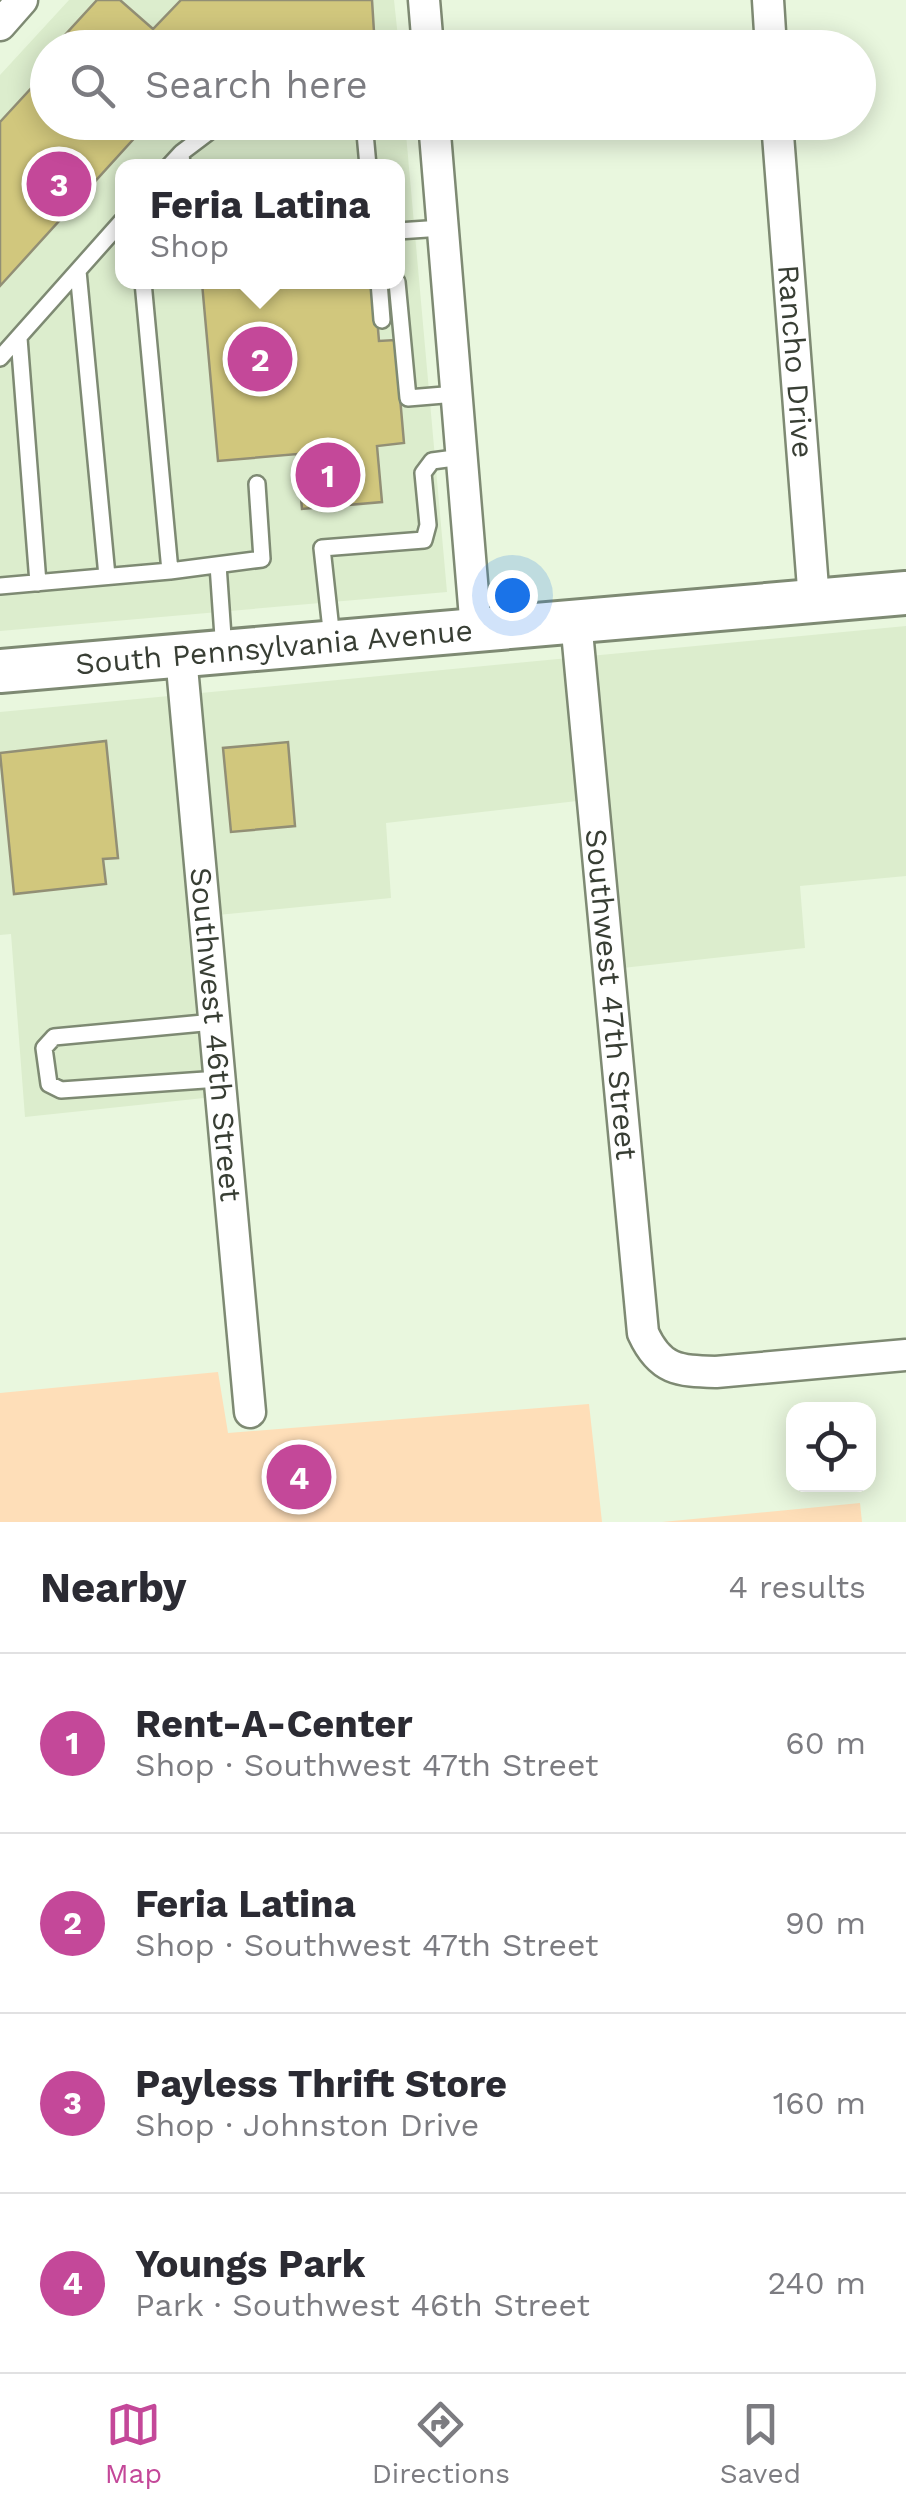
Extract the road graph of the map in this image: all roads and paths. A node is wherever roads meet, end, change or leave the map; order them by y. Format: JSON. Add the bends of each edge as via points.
{"nodes":[{"id":1,"x":22,"y":0,"type":"edge"},
{"id":2,"x":424,"y":0,"type":"edge"},
{"id":3,"x":768,"y":0,"type":"edge"},
{"id":4,"x":0,"y":24,"type":"edge"},
{"id":5,"x":426,"y":30,"type":"edge"},
{"id":6,"x":770,"y":30,"type":"edge"},
{"id":7,"x":202,"y":140,"type":"edge"},
{"id":8,"x":435,"y":140,"type":"edge"},
{"id":9,"x":778,"y":140,"type":"edge"},
{"id":10,"x":180,"y":159,"type":"edge"},
{"id":11,"x":442,"y":228,"type":"junction"},
{"id":12,"x":115,"y":229,"type":"edge"},
{"id":13,"x":405,"y":231,"type":"edge"},
{"id":14,"x":78,"y":271,"type":"junction"},
{"id":15,"x":144,"y":289,"type":"edge"},
{"id":16,"x":380,"y":289,"type":"edge"},
{"id":17,"x":398,"y":289,"type":"edge"},
{"id":18,"x":382,"y":320,"type":"dead end"},
{"id":19,"x":19,"y":338,"type":"junction"},
{"id":20,"x":0,"y":358,"type":"edge"},
{"id":21,"x":456,"y":394,"type":"junction"},
{"id":22,"x":462,"y":457,"type":"junction"},
{"id":23,"x":258,"y":484,"type":"dead end"},
{"id":24,"x":218,"y":565,"type":"junction"},
{"id":25,"x":170,"y":571,"type":"junction"},
{"id":26,"x":108,"y":576,"type":"junction"},
{"id":27,"x":38,"y":583,"type":"junction"},
{"id":28,"x":0,"y":586,"type":"edge"},
{"id":29,"x":906,"y":593,"type":"edge"},
{"id":30,"x":814,"y":601,"type":"junction"},
{"id":31,"x":576,"y":621,"type":"junction"},
{"id":32,"x":476,"y":630,"type":"junction"},
{"id":33,"x":332,"y":643,"type":"junction"},
{"id":34,"x":224,"y":652,"type":"junction"},
{"id":35,"x":180,"y":656,"type":"junction"},
{"id":36,"x":0,"y":671,"type":"edge"},
{"id":37,"x":214,"y":1022,"type":"junction"},
{"id":38,"x":219,"y":1079,"type":"junction"},
{"id":39,"x":906,"y":1355,"type":"edge"},
{"id":40,"x":250,"y":1412,"type":"dead end"}],
"edges":[{"from":1,"to":4,"type":"street"},
{"from":2,"to":5,"type":"street"},
{"from":3,"to":6,"type":"street"},
{"from":7,"to":10,"type":"lane"},
{"from":8,"to":11,"type":"street"},
{"from":9,"to":30,"type":"street","name":"Rancho Drive"},
{"from":11,"to":13,"type":"lane"},
{"from":11,"to":21,"type":"street"},
{"from":12,"to":14,"type":"lane"},
{"from":14,"to":19,"type":"lane"},
{"from":14,"to":26,"type":"lane"},
{"from":15,"to":25,"type":"lane"},
{"from":16,"to":18,"type":"lane"},
{"from":17,"to":21,"type":"lane","via":[[408,398]]},
{"from":19,"to":20,"type":"lane"},
{"from":19,"to":27,"type":"lane"},
{"from":21,"to":22,"type":"street"},
{"from":22,"to":32,"type":"street"},
{"from":22,"to":33,"type":"lane","via":[[432,460],[423,473],[424,540],[322,548]]},
{"from":23,"to":24,"type":"lane","via":[[262,560]]},
{"from":24,"to":25,"type":"lane"},
{"from":24,"to":34,"type":"lane"},
{"from":25,"to":26,"type":"lane"},
{"from":26,"to":27,"type":"lane"},
{"from":27,"to":28,"type":"lane"},
{"from":29,"to":30,"type":"main road","name":"South Pennsylvania Avenue"},
{"from":30,"to":31,"type":"main road","name":"South Pennsylvania Avenue"},
{"from":31,"to":32,"type":"main road","name":"South Pennsylvania Avenue"},
{"from":31,"to":39,"type":"street","name":"Southwest 47th Street","via":[[643,1333],[652,1352],[675,1369],[716,1372]]},
{"from":32,"to":33,"type":"main road","name":"South Pennsylvania Avenue"},
{"from":33,"to":34,"type":"main road","name":"South Pennsylvania Avenue"},
{"from":34,"to":35,"type":"main road","name":"South Pennsylvania Avenue"},
{"from":35,"to":36,"type":"main road","name":"South Pennsylvania Avenue"},
{"from":35,"to":37,"type":"street","name":"Southwest 46th Street"},
{"from":37,"to":38,"type":"street","name":"Southwest 46th Street"},
{"from":37,"to":38,"type":"lane","via":[[54,1037],[44,1048],[49,1084],[60,1090]]},
{"from":38,"to":40,"type":"street","name":"Southwest 46th Street"}]}
